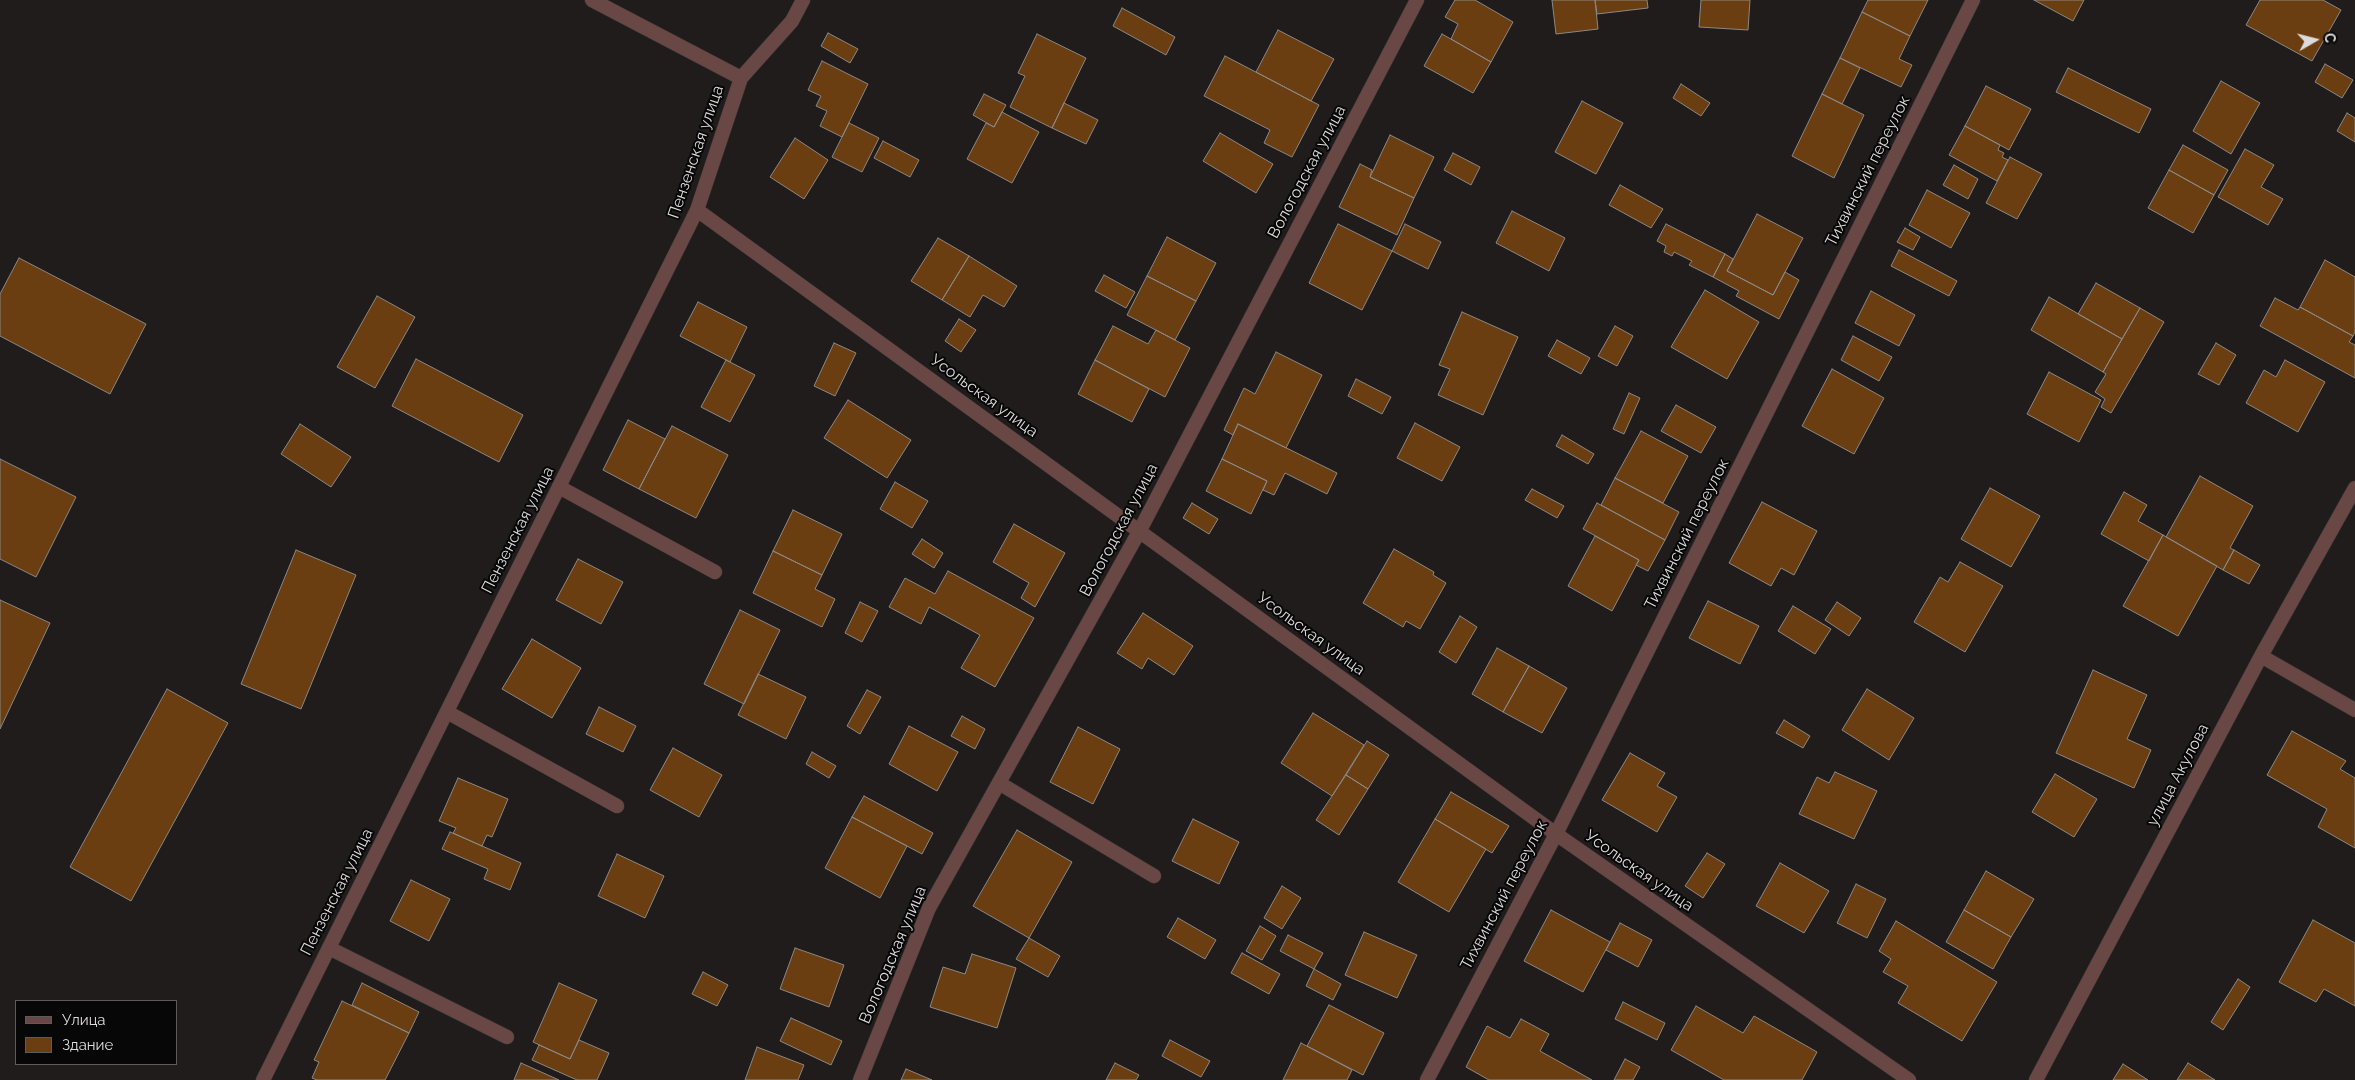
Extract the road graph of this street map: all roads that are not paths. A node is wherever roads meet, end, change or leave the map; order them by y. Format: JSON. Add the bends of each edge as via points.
{"nodes":[{"id":1,"x":592,"y":0,"type":"edge"},
{"id":2,"x":803,"y":0,"type":"edge"},
{"id":3,"x":1417,"y":0,"type":"edge"},
{"id":4,"x":1973,"y":0,"type":"edge"},
{"id":5,"x":741,"y":78,"type":"junction"},
{"id":6,"x":697,"y":210,"type":"junction"},
{"id":7,"x":560,"y":487,"type":"junction"},
{"id":8,"x":2355,"y":488,"type":"edge"},
{"id":9,"x":1140,"y":530,"type":"junction"},
{"id":10,"x":715,"y":572,"type":"dead end"},
{"id":11,"x":2261,"y":656,"type":"junction"},
{"id":12,"x":2355,"y":710,"type":"edge"},
{"id":13,"x":447,"y":712,"type":"junction"},
{"id":14,"x":999,"y":783,"type":"junction"},
{"id":15,"x":618,"y":806,"type":"dead end"},
{"id":16,"x":1556,"y":834,"type":"junction"},
{"id":17,"x":1154,"y":876,"type":"dead end"},
{"id":18,"x":329,"y":948,"type":"junction"},
{"id":19,"x":507,"y":1037,"type":"dead end"},
{"id":20,"x":263,"y":1080,"type":"edge"},
{"id":21,"x":860,"y":1080,"type":"edge"},
{"id":22,"x":1427,"y":1080,"type":"edge"},
{"id":23,"x":1909,"y":1080,"type":"edge"},
{"id":24,"x":2036,"y":1080,"type":"edge"}],
"edges":[{"from":1,"to":5,"type":"street"},
{"from":2,"to":5,"type":"street","name":"Пензенская улица","via":[[792,21]]},
{"from":3,"to":9,"type":"street","name":"Вологодская улица"},
{"from":4,"to":16,"type":"street","name":"Тихвинский переулок"},
{"from":5,"to":6,"type":"street","name":"Пензенская улица"},
{"from":6,"to":7,"type":"street","name":"Пензенская улица"},
{"from":6,"to":9,"type":"street","name":"Усольская улица"},
{"from":7,"to":10,"type":"street"},
{"from":7,"to":13,"type":"street","name":"Пензенская улица"},
{"from":8,"to":11,"type":"street","name":"улица Акулова"},
{"from":9,"to":14,"type":"street","name":"Вологодская улица"},
{"from":9,"to":16,"type":"street","name":"Усольская улица"},
{"from":11,"to":12,"type":"street"},
{"from":11,"to":24,"type":"street","name":"улица Акулова"},
{"from":13,"to":15,"type":"street"},
{"from":13,"to":18,"type":"street","name":"Пензенская улица"},
{"from":14,"to":17,"type":"street"},
{"from":14,"to":21,"type":"street","name":"Вологодская улица","via":[[929,908]]},
{"from":16,"to":22,"type":"street","name":"Тихвинский переулок"},
{"from":16,"to":23,"type":"street","name":"Усольская улица"},
{"from":18,"to":19,"type":"street"},
{"from":18,"to":20,"type":"street","name":"Пензенская улица"}]}
